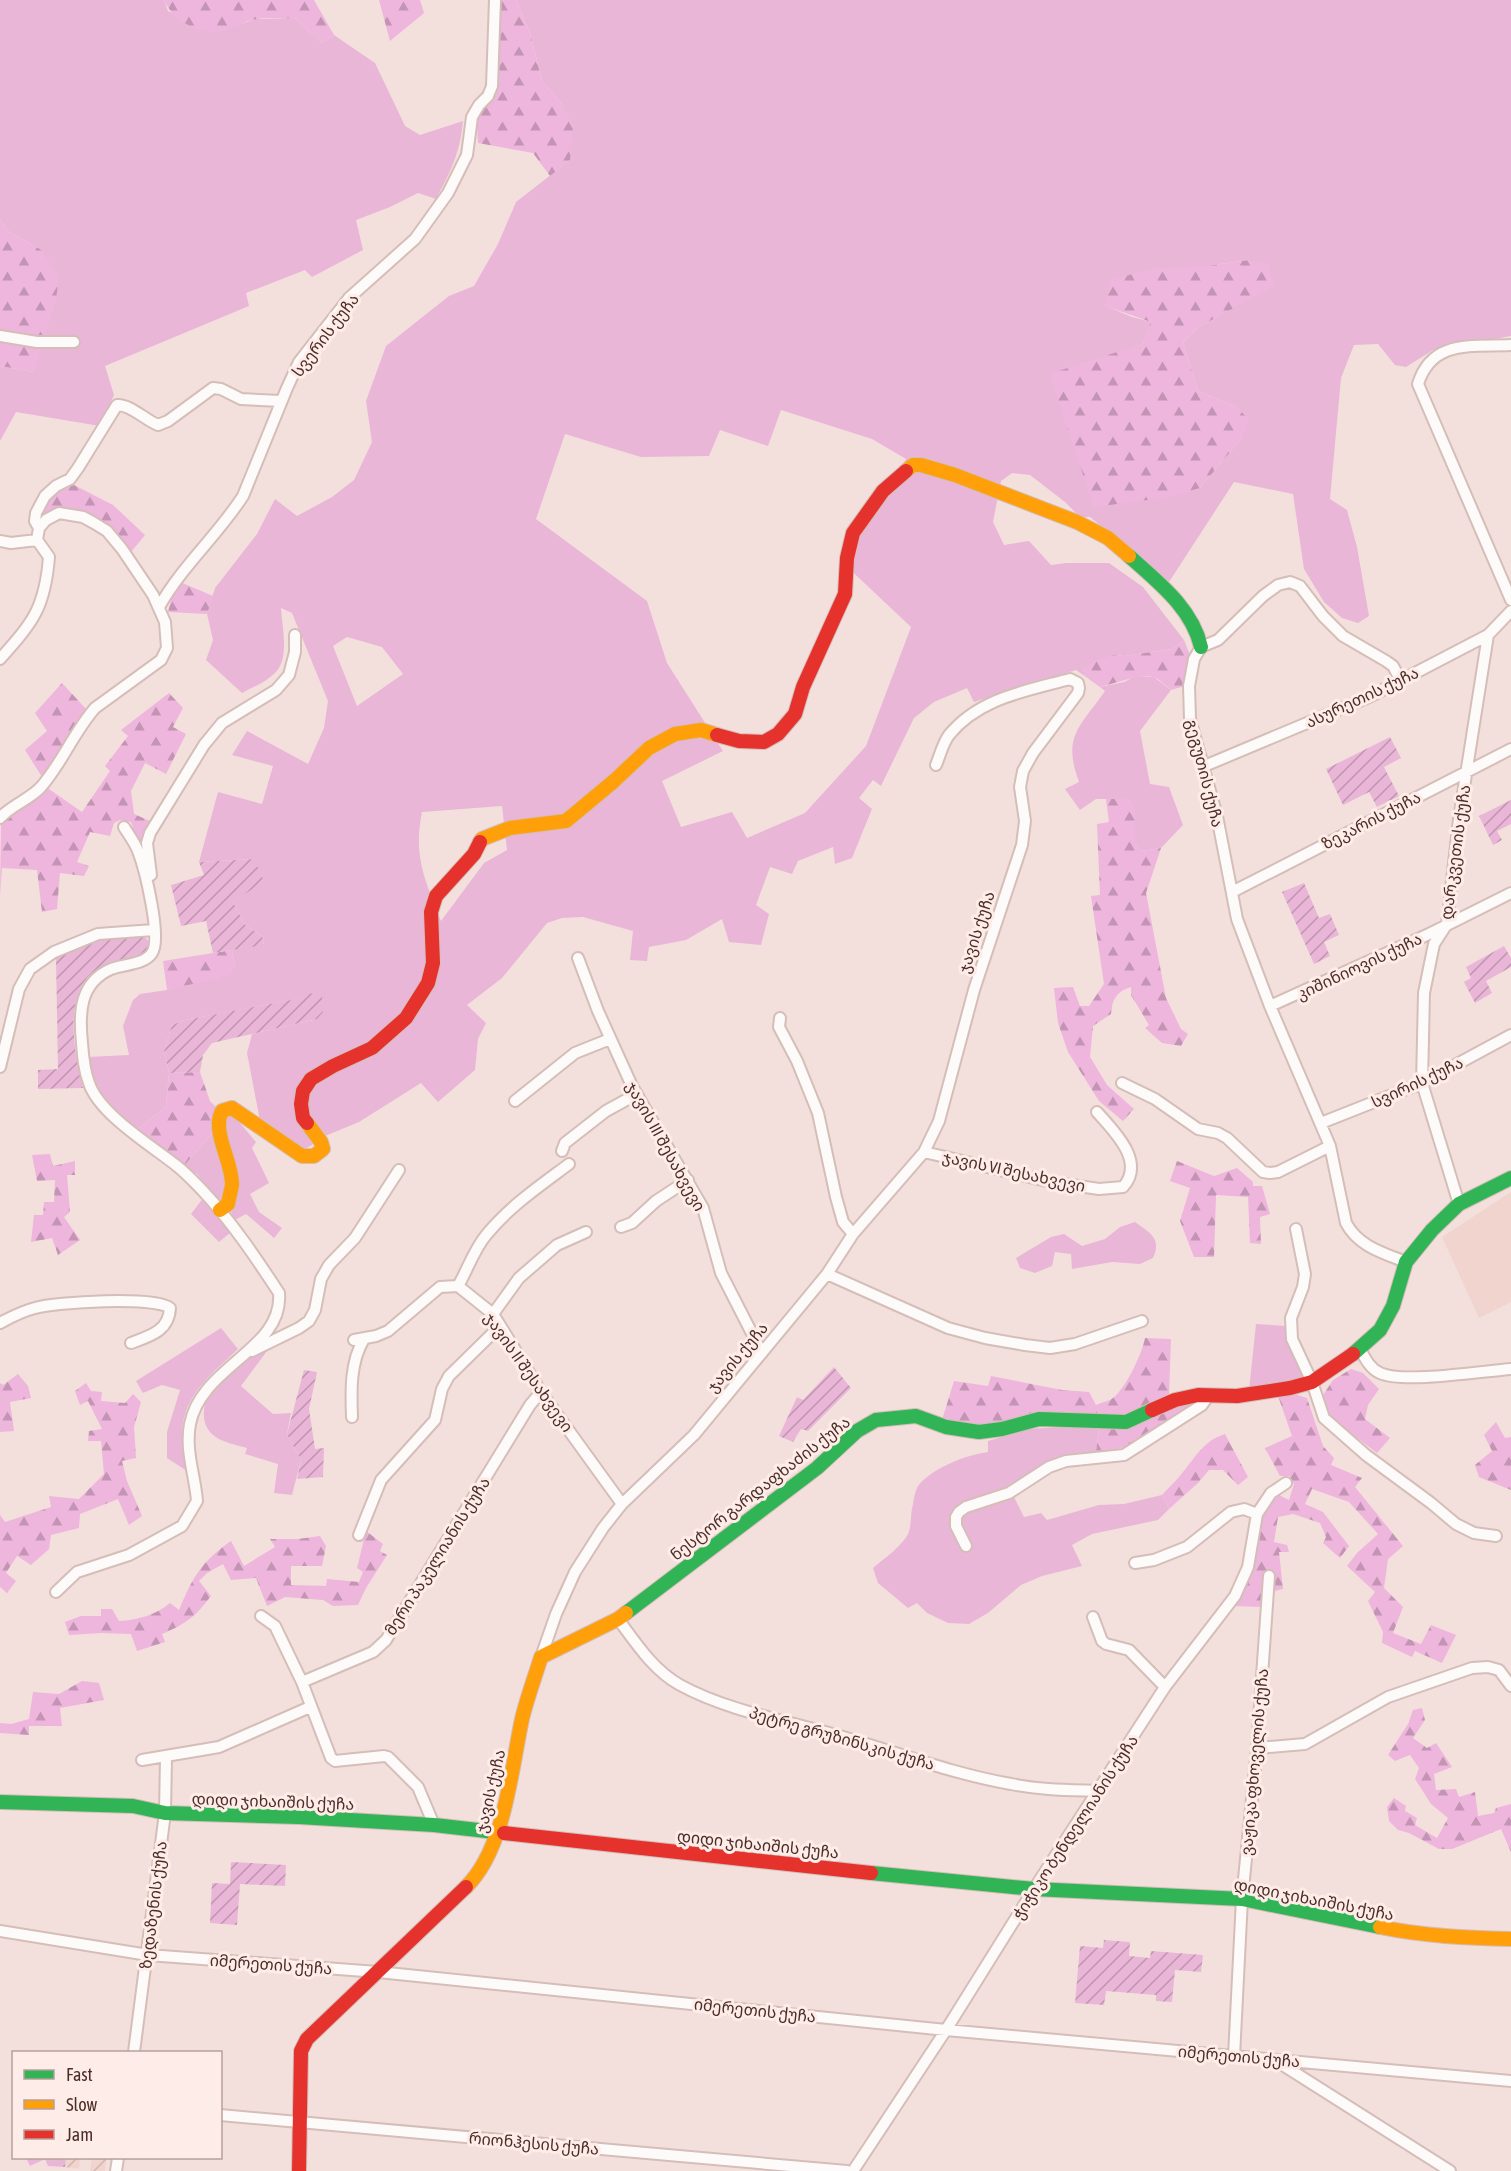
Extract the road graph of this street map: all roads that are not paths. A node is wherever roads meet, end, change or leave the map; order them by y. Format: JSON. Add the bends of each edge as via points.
{"nodes":[{"id":1,"x":495,"y":0,"type":"edge"},
{"id":2,"x":0,"y":336,"type":"edge"},
{"id":3,"x":75,"y":342,"type":"dead end"},
{"id":4,"x":1511,"y":345,"type":"edge"},
{"id":5,"x":281,"y":401,"type":"junction"},
{"id":6,"x":38,"y":534,"type":"junction"},
{"id":7,"x":0,"y":541,"type":"edge"},
{"id":8,"x":1511,"y":600,"type":"edge"},
{"id":9,"x":159,"y":607,"type":"junction"},
{"id":10,"x":1511,"y":611,"type":"edge"},
{"id":11,"x":296,"y":635,"type":"dead end"},
{"id":12,"x":1488,"y":635,"type":"junction"},
{"id":13,"x":1201,"y":647,"type":"junction"},
{"id":14,"x":0,"y":659,"type":"edge"},
{"id":15,"x":1401,"y":681,"type":"junction"},
{"id":16,"x":1511,"y":749,"type":"edge"},
{"id":17,"x":936,"y":765,"type":"dead end"},
{"id":18,"x":1202,"y":767,"type":"junction"},
{"id":19,"x":1466,"y":771,"type":"junction"},
{"id":20,"x":0,"y":818,"type":"edge"},
{"id":21,"x":124,"y":827,"type":"dead end"},
{"id":22,"x":149,"y":887,"type":"junction"},
{"id":23,"x":1232,"y":892,"type":"junction"},
{"id":24,"x":1511,"y":893,"type":"edge"},
{"id":25,"x":1447,"y":924,"type":"junction"},
{"id":26,"x":154,"y":930,"type":"junction"},
{"id":27,"x":578,"y":958,"type":"dead end"},
{"id":28,"x":1270,"y":1006,"type":"junction"},
{"id":29,"x":780,"y":1018,"type":"dead end"},
{"id":30,"x":1511,"y":1035,"type":"edge"},
{"id":31,"x":610,"y":1039,"type":"junction"},
{"id":32,"x":0,"y":1068,"type":"edge"},
{"id":33,"x":1122,"y":1083,"type":"dead end"},
{"id":34,"x":1422,"y":1083,"type":"junction"},
{"id":35,"x":637,"y":1094,"type":"junction"},
{"id":36,"x":515,"y":1101,"type":"dead end"},
{"id":37,"x":1097,"y":1112,"type":"dead end"},
{"id":38,"x":1321,"y":1123,"type":"junction"},
{"id":39,"x":1330,"y":1146,"type":"junction"},
{"id":40,"x":562,"y":1150,"type":"dead end"},
{"id":41,"x":924,"y":1152,"type":"junction"},
{"id":42,"x":569,"y":1164,"type":"dead end"},
{"id":43,"x":399,"y":1170,"type":"dead end"},
{"id":44,"x":1511,"y":1178,"type":"edge"},
{"id":45,"x":688,"y":1180,"type":"junction"},
{"id":46,"x":1459,"y":1204,"type":"junction"},
{"id":47,"x":220,"y":1210,"type":"junction"},
{"id":48,"x":621,"y":1227,"type":"dead end"},
{"id":49,"x":1296,"y":1229,"type":"dead end"},
{"id":50,"x":586,"y":1232,"type":"dead end"},
{"id":51,"x":853,"y":1234,"type":"junction"},
{"id":52,"x":1406,"y":1262,"type":"junction"},
{"id":53,"x":827,"y":1274,"type":"junction"},
{"id":54,"x":458,"y":1286,"type":"junction"},
{"id":55,"x":493,"y":1314,"type":"junction"},
{"id":56,"x":1142,"y":1321,"type":"dead end"},
{"id":57,"x":0,"y":1323,"type":"edge"},
{"id":58,"x":500,"y":1326,"type":"junction"},
{"id":59,"x":131,"y":1342,"type":"dead end"},
{"id":60,"x":1360,"y":1349,"type":"junction"},
{"id":61,"x":762,"y":1353,"type":"junction"},
{"id":62,"x":244,"y":1355,"type":"junction"},
{"id":63,"x":1511,"y":1369,"type":"edge"},
{"id":64,"x":1312,"y":1382,"type":"junction"},
{"id":65,"x":542,"y":1392,"type":"junction"},
{"id":66,"x":1209,"y":1395,"type":"junction"},
{"id":67,"x":352,"y":1417,"type":"dead end"},
{"id":68,"x":1286,"y":1483,"type":"dead end"},
{"id":69,"x":622,"y":1504,"type":"junction"},
{"id":70,"x":1257,"y":1514,"type":"junction"},
{"id":71,"x":359,"y":1535,"type":"dead end"},
{"id":72,"x":1496,"y":1536,"type":"dead end"},
{"id":73,"x":966,"y":1546,"type":"dead end"},
{"id":74,"x":1135,"y":1563,"type":"dead end"},
{"id":75,"x":1269,"y":1576,"type":"dead end"},
{"id":76,"x":56,"y":1592,"type":"dead end"},
{"id":77,"x":261,"y":1616,"type":"dead end"},
{"id":78,"x":1093,"y":1617,"type":"dead end"},
{"id":79,"x":618,"y":1619,"type":"junction"},
{"id":80,"x":541,"y":1657,"type":"junction"},
{"id":81,"x":302,"y":1682,"type":"junction"},
{"id":82,"x":1511,"y":1686,"type":"edge"},
{"id":83,"x":1165,"y":1687,"type":"junction"},
{"id":84,"x":310,"y":1707,"type":"junction"},
{"id":85,"x":1257,"y":1748,"type":"junction"},
{"id":86,"x":166,"y":1757,"type":"junction"},
{"id":87,"x":142,"y":1760,"type":"dead end"},
{"id":88,"x":1098,"y":1791,"type":"junction"},
{"id":89,"x":0,"y":1802,"type":"edge"},
{"id":90,"x":165,"y":1813,"type":"junction"},
{"id":91,"x":434,"y":1825,"type":"junction"},
{"id":92,"x":498,"y":1833,"type":"junction"},
{"id":93,"x":1034,"y":1889,"type":"junction"},
{"id":94,"x":1242,"y":1899,"type":"junction"},
{"id":95,"x":0,"y":1931,"type":"edge"},
{"id":96,"x":1511,"y":1939,"type":"edge"},
{"id":97,"x":148,"y":1955,"type":"junction"},
{"id":98,"x":378,"y":1972,"type":"junction"},
{"id":99,"x":946,"y":2030,"type":"junction"},
{"id":100,"x":134,"y":2051,"type":"edge"},
{"id":101,"x":1233,"y":2055,"type":"junction"},
{"id":102,"x":1275,"y":2060,"type":"junction"},
{"id":103,"x":1511,"y":2080,"type":"edge"},
{"id":104,"x":222,"y":2115,"type":"edge"},
{"id":105,"x":300,"y":2123,"type":"junction"},
{"id":106,"x":299,"y":2171,"type":"edge"},
{"id":107,"x":848,"y":2171,"type":"edge"},
{"id":108,"x":853,"y":2171,"type":"edge"},
{"id":109,"x":1450,"y":2171,"type":"edge"}],
"edges":[{"from":1,"to":5,"type":"street","name":"სვერის ქუჩა","via":[[492,86],[472,117],[467,155],[448,194],[415,239],[349,298],[299,363]]},
{"from":2,"to":3,"type":"street","via":[[37,342]]},
{"from":4,"to":8,"type":"street","via":[[1451,348],[1423,368],[1418,384]]},
{"from":5,"to":6,"type":"street","via":[[242,399],[213,388],[158,425],[117,405],[70,479],[45,496],[36,513]]},
{"from":5,"to":9,"type":"street","name":"სვერის ქუჩა","via":[[243,496]]},
{"from":6,"to":7,"type":"street","via":[[11,543]]},
{"from":6,"to":9,"type":"street","via":[[46,520],[59,513],[94,523],[122,549]]},
{"from":6,"to":14,"type":"street","via":[[49,557],[47,585],[38,610]]},
{"from":9,"to":20,"type":"street","via":[[167,632],[167,648],[161,660],[94,708],[39,790]]},
{"from":10,"to":12,"type":"street","name":"ასურეთის ქუჩა"},
{"from":11,"to":22,"type":"street","via":[[289,675],[276,690],[222,723],[204,745],[150,833]]},
{"from":12,"to":15,"type":"street","name":"ასურეთის ქუჩა"},
{"from":12,"to":19,"type":"street","name":"დარკვეთის ქუჩა"},
{"from":13,"to":15,"type":"street","via":[[1218,640],[1278,585],[1290,582],[1300,586],[1343,636],[1393,666]]},
{"from":13,"to":18,"type":"street","name":"გეგუთის ქუჩა","via":[[1194,659],[1189,686],[1190,719]]},
{"from":13,"to":47,"type":"street","via":[[1197,630],[1186,612],[1108,538],[955,475],[913,465],[883,491],[853,533],[845,594],[795,714],[778,734],[764,742],[739,741],[701,730],[675,734],[649,748],[566,820],[510,828],[482,839],[474,854],[436,896],[431,912],[433,963],[428,983],[406,1018],[372,1048],[311,1079],[303,1091],[303,1118],[321,1142],[323,1149],[319,1154],[302,1156],[232,1108],[221,1112],[219,1127],[232,1185],[228,1204]]},
{"from":15,"to":18,"type":"street","name":"ასურეთის ქუჩა"},
{"from":16,"to":19,"type":"street","name":"ზეკარის ქუჩა"},
{"from":17,"to":41,"type":"street","name":"ჯავის ქუჩა","via":[[948,736],[969,715],[1000,698],[1070,679],[1078,683],[1078,693],[1023,771],[1022,845],[974,990],[939,1121]]},
{"from":18,"to":23,"type":"street","name":"გეგუთის ქუჩა","via":[[1217,816]]},
{"from":19,"to":23,"type":"street","name":"ზეკარის ქუჩა"},
{"from":19,"to":25,"type":"street","name":"დარკვეთის ქუჩა"},
{"from":21,"to":22,"type":"street","via":[[137,849]]},
{"from":22,"to":26,"type":"street"},
{"from":23,"to":28,"type":"street","name":"გეგუთის ქუჩა","via":[[1237,919]]},
{"from":24,"to":25,"type":"street","name":"კიშინიოვის ქუჩა"},
{"from":25,"to":28,"type":"street","name":"კიშინიოვის ქუჩა"},
{"from":25,"to":34,"type":"street","name":"დარკვეთის ქუჩა","via":[[1434,944],[1424,993]]},
{"from":26,"to":32,"type":"street","via":[[98,934],[54,952],[30,969],[19,989]]},
{"from":26,"to":47,"type":"street","via":[[156,942],[152,953],[110,970],[87,990],[80,1025],[84,1067],[89,1085],[105,1108],[179,1168]]},
{"from":27,"to":31,"type":"street","name":"ჯავის III შესახვევი"},
{"from":28,"to":38,"type":"street","name":"გეგუთის ქუჩა"},
{"from":29,"to":51,"type":"street","via":[[779,1027],[819,1113],[836,1197],[843,1221]]},
{"from":30,"to":34,"type":"street","name":"სვირის ქუჩა"},
{"from":31,"to":35,"type":"street","name":"ჯავის III შესახვევი"},
{"from":31,"to":36,"type":"street","via":[[575,1053]]},
{"from":33,"to":39,"type":"street","via":[[1155,1099],[1198,1129],[1227,1138],[1263,1172],[1278,1172]]},
{"from":34,"to":38,"type":"street","name":"სვირის ქუჩა"},
{"from":34,"to":46,"type":"street","name":"დარკვეთის ქუჩა"},
{"from":35,"to":40,"type":"street","via":[[606,1111],[565,1143]]},
{"from":35,"to":45,"type":"street","name":"ჯავის III შესახვევი"},
{"from":37,"to":41,"type":"street","name":"ჯავის VI შესახვევი","via":[[1128,1153],[1132,1169],[1123,1187],[1099,1189],[1051,1182]]},
{"from":38,"to":39,"type":"street","name":"გეგუთის ქუჩა"},
{"from":39,"to":52,"type":"street","name":"გეგუთის ქუჩა","via":[[1352,1235],[1361,1243]]},
{"from":41,"to":51,"type":"street","name":"ჯავის ქუჩა"},
{"from":42,"to":54,"type":"street","via":[[525,1197],[488,1233]]},
{"from":43,"to":62,"type":"street","via":[[355,1238],[329,1265],[309,1321]]},
{"from":44,"to":46,"type":"street"},
{"from":45,"to":48,"type":"street","via":[[632,1223]]},
{"from":45,"to":61,"type":"street","name":"ჯავის III შესახვევი","via":[[703,1208],[721,1273]]},
{"from":46,"to":52,"type":"street"},
{"from":47,"to":62,"type":"street","via":[[279,1293],[278,1314],[268,1331]]},
{"from":49,"to":64,"type":"street","via":[[1305,1274],[1291,1318],[1292,1339]]},
{"from":50,"to":55,"type":"street","via":[[557,1245],[519,1278]]},
{"from":51,"to":53,"type":"street","name":"ჯავის ქუჩა"},
{"from":52,"to":60,"type":"street","name":"ნესტორ გარდაფხაძის ქუჩა","via":[[1394,1306],[1380,1330]]},
{"from":53,"to":56,"type":"street","via":[[948,1328],[1015,1343],[1050,1348]]},
{"from":53,"to":61,"type":"street","name":"ჯავის ქუჩა"},
{"from":54,"to":55,"type":"street","name":"ჯავის II შესახვევი"},
{"from":54,"to":67,"type":"street","via":[[440,1287],[388,1331],[359,1340],[351,1388]]},
{"from":55,"to":58,"type":"street","name":"ჯავის II შესახვევი"},
{"from":57,"to":59,"type":"street","via":[[36,1307],[90,1302],[137,1301],[170,1308],[166,1326]]},
{"from":58,"to":65,"type":"street","name":"ჯავის II შესახვევი"},
{"from":58,"to":71,"type":"street","via":[[449,1376],[435,1420],[381,1480]]},
{"from":60,"to":63,"type":"street","via":[[1367,1363],[1380,1373],[1404,1378]]},
{"from":60,"to":64,"type":"street","name":"ნესტორ გარდაფხაძის ქუჩა"},
{"from":61,"to":69,"type":"street","name":"ჯავის ქუჩა","via":[[694,1435]]},
{"from":62,"to":76,"type":"street","via":[[218,1376],[196,1406],[190,1424],[189,1462],[197,1502],[182,1526],[129,1555],[77,1572]]},
{"from":64,"to":66,"type":"street","name":"ნესტორ გარდაფხაძის ქუჩა","via":[[1255,1394]]},
{"from":64,"to":72,"type":"street","via":[[1324,1418],[1366,1455],[1456,1524],[1474,1533]]},
{"from":65,"to":69,"type":"street","name":"ჯავის II შესახვევი"},
{"from":65,"to":81,"type":"street","name":"მერი პაკელიანის ქუჩა","via":[[530,1405],[386,1640],[373,1652]]},
{"from":66,"to":73,"type":"street","via":[[1202,1405],[1124,1455],[1066,1461],[1049,1467],[1009,1493],[966,1507],[956,1517]]},
{"from":66,"to":79,"type":"street","name":"ნესტორ გარდაფხაძის ქუჩა","via":[[1175,1400],[1126,1422],[1039,1419],[1002,1430],[979,1431],[946,1427],[916,1416],[876,1420],[856,1431],[817,1468]]},
{"from":68,"to":70,"type":"street","name":"ჭიჭიკო ბენდელიანის ქუჩა","via":[[1270,1493]]},
{"from":69,"to":80,"type":"street","name":"ჯავის ქუჩა","via":[[574,1572]]},
{"from":70,"to":74,"type":"street","via":[[1244,1509],[1231,1512],[1187,1547]]},
{"from":70,"to":83,"type":"street","name":"ჭიჭიკო ბენდელიანის ქუჩა","via":[[1250,1558],[1235,1596]]},
{"from":75,"to":85,"type":"street","name":"ვაჟიკა ფხოველის ქუჩა"},
{"from":77,"to":81,"type":"street","via":[[275,1626]]},
{"from":78,"to":83,"type":"street","via":[[1102,1641],[1136,1655]]},
{"from":79,"to":80,"type":"street","name":"ნესტორ გარდაფხაძის ქუჩა"},
{"from":79,"to":88,"type":"street","name":"პეტრე გრუზინსკის ქუჩა","via":[[648,1659],[678,1684],[713,1701],[1012,1785]]},
{"from":80,"to":92,"type":"street","name":"ჯავის ქუჩა","via":[[523,1716]]},
{"from":81,"to":84,"type":"street"},
{"from":82,"to":85,"type":"street","via":[[1499,1670],[1472,1668],[1388,1697],[1305,1744]]},
{"from":83,"to":88,"type":"street","name":"ჭიჭიკო ბენდელიანის ქუჩა"},
{"from":84,"to":86,"type":"street","via":[[219,1747]]},
{"from":84,"to":91,"type":"street","via":[[331,1758],[335,1761],[388,1757],[418,1787]]},
{"from":85,"to":94,"type":"street","name":"ვაჟიკა ფხოველის ქუჩა"},
{"from":86,"to":87,"type":"street"},
{"from":86,"to":90,"type":"street","name":"ზედაზენის ქუჩა"},
{"from":88,"to":93,"type":"street","name":"ჭიჭიკო ბენდელიანის ქუჩა"},
{"from":89,"to":90,"type":"street","name":"დიდი ჯიხაიშის ქუჩა","via":[[134,1806]]},
{"from":90,"to":91,"type":"street","name":"დიდი ჯიხაიშის ქუჩა"},
{"from":90,"to":97,"type":"street","name":"ზედაზენის ქუჩა"},
{"from":91,"to":92,"type":"street","name":"დიდი ჯიხაიშის ქუჩა"},
{"from":92,"to":93,"type":"street","name":"დიდი ჯიხაიშის ქუჩა"},
{"from":92,"to":98,"type":"street","name":"ჯავის ქუჩა","via":[[488,1860],[473,1880]]},
{"from":93,"to":94,"type":"street","name":"დიდი ჯიხაიშის ქუჩა"},
{"from":93,"to":99,"type":"street","name":"ჭიჭიკო ბენდელიანის ქუჩა"},
{"from":94,"to":96,"type":"street","name":"დიდი ჯიხაიშის ქუჩა","via":[[1407,1933]]},
{"from":94,"to":101,"type":"street","name":"ვაჟიკა ფხოველის ქუჩა"},
{"from":95,"to":97,"type":"street","name":"იმერეთის ქუჩა"},
{"from":97,"to":98,"type":"street","name":"იმერეთის ქუჩა"},
{"from":97,"to":100,"type":"street","name":"ზედაზენის ქუჩა"},
{"from":98,"to":99,"type":"street","name":"იმერეთის ქუჩა"},
{"from":98,"to":105,"type":"street","name":"ჯავის ქუჩა","via":[[307,2039],[301,2051]]},
{"from":99,"to":101,"type":"street","name":"იმერეთის ქუჩა"},
{"from":99,"to":108,"type":"street","name":"ჭიჭიკო ბენდელიანის ქუჩა"},
{"from":101,"to":102,"type":"street","name":"იმერეთის ქუჩა"},
{"from":102,"to":103,"type":"street","name":"იმერეთის ქუჩა"},
{"from":102,"to":109,"type":"street"},
{"from":104,"to":105,"type":"street","name":"რიონჰესის ქუჩა"},
{"from":105,"to":106,"type":"street","name":"ჯავის ქუჩა"},
{"from":105,"to":107,"type":"street","name":"რიონჰესის ქუჩა"}]}
